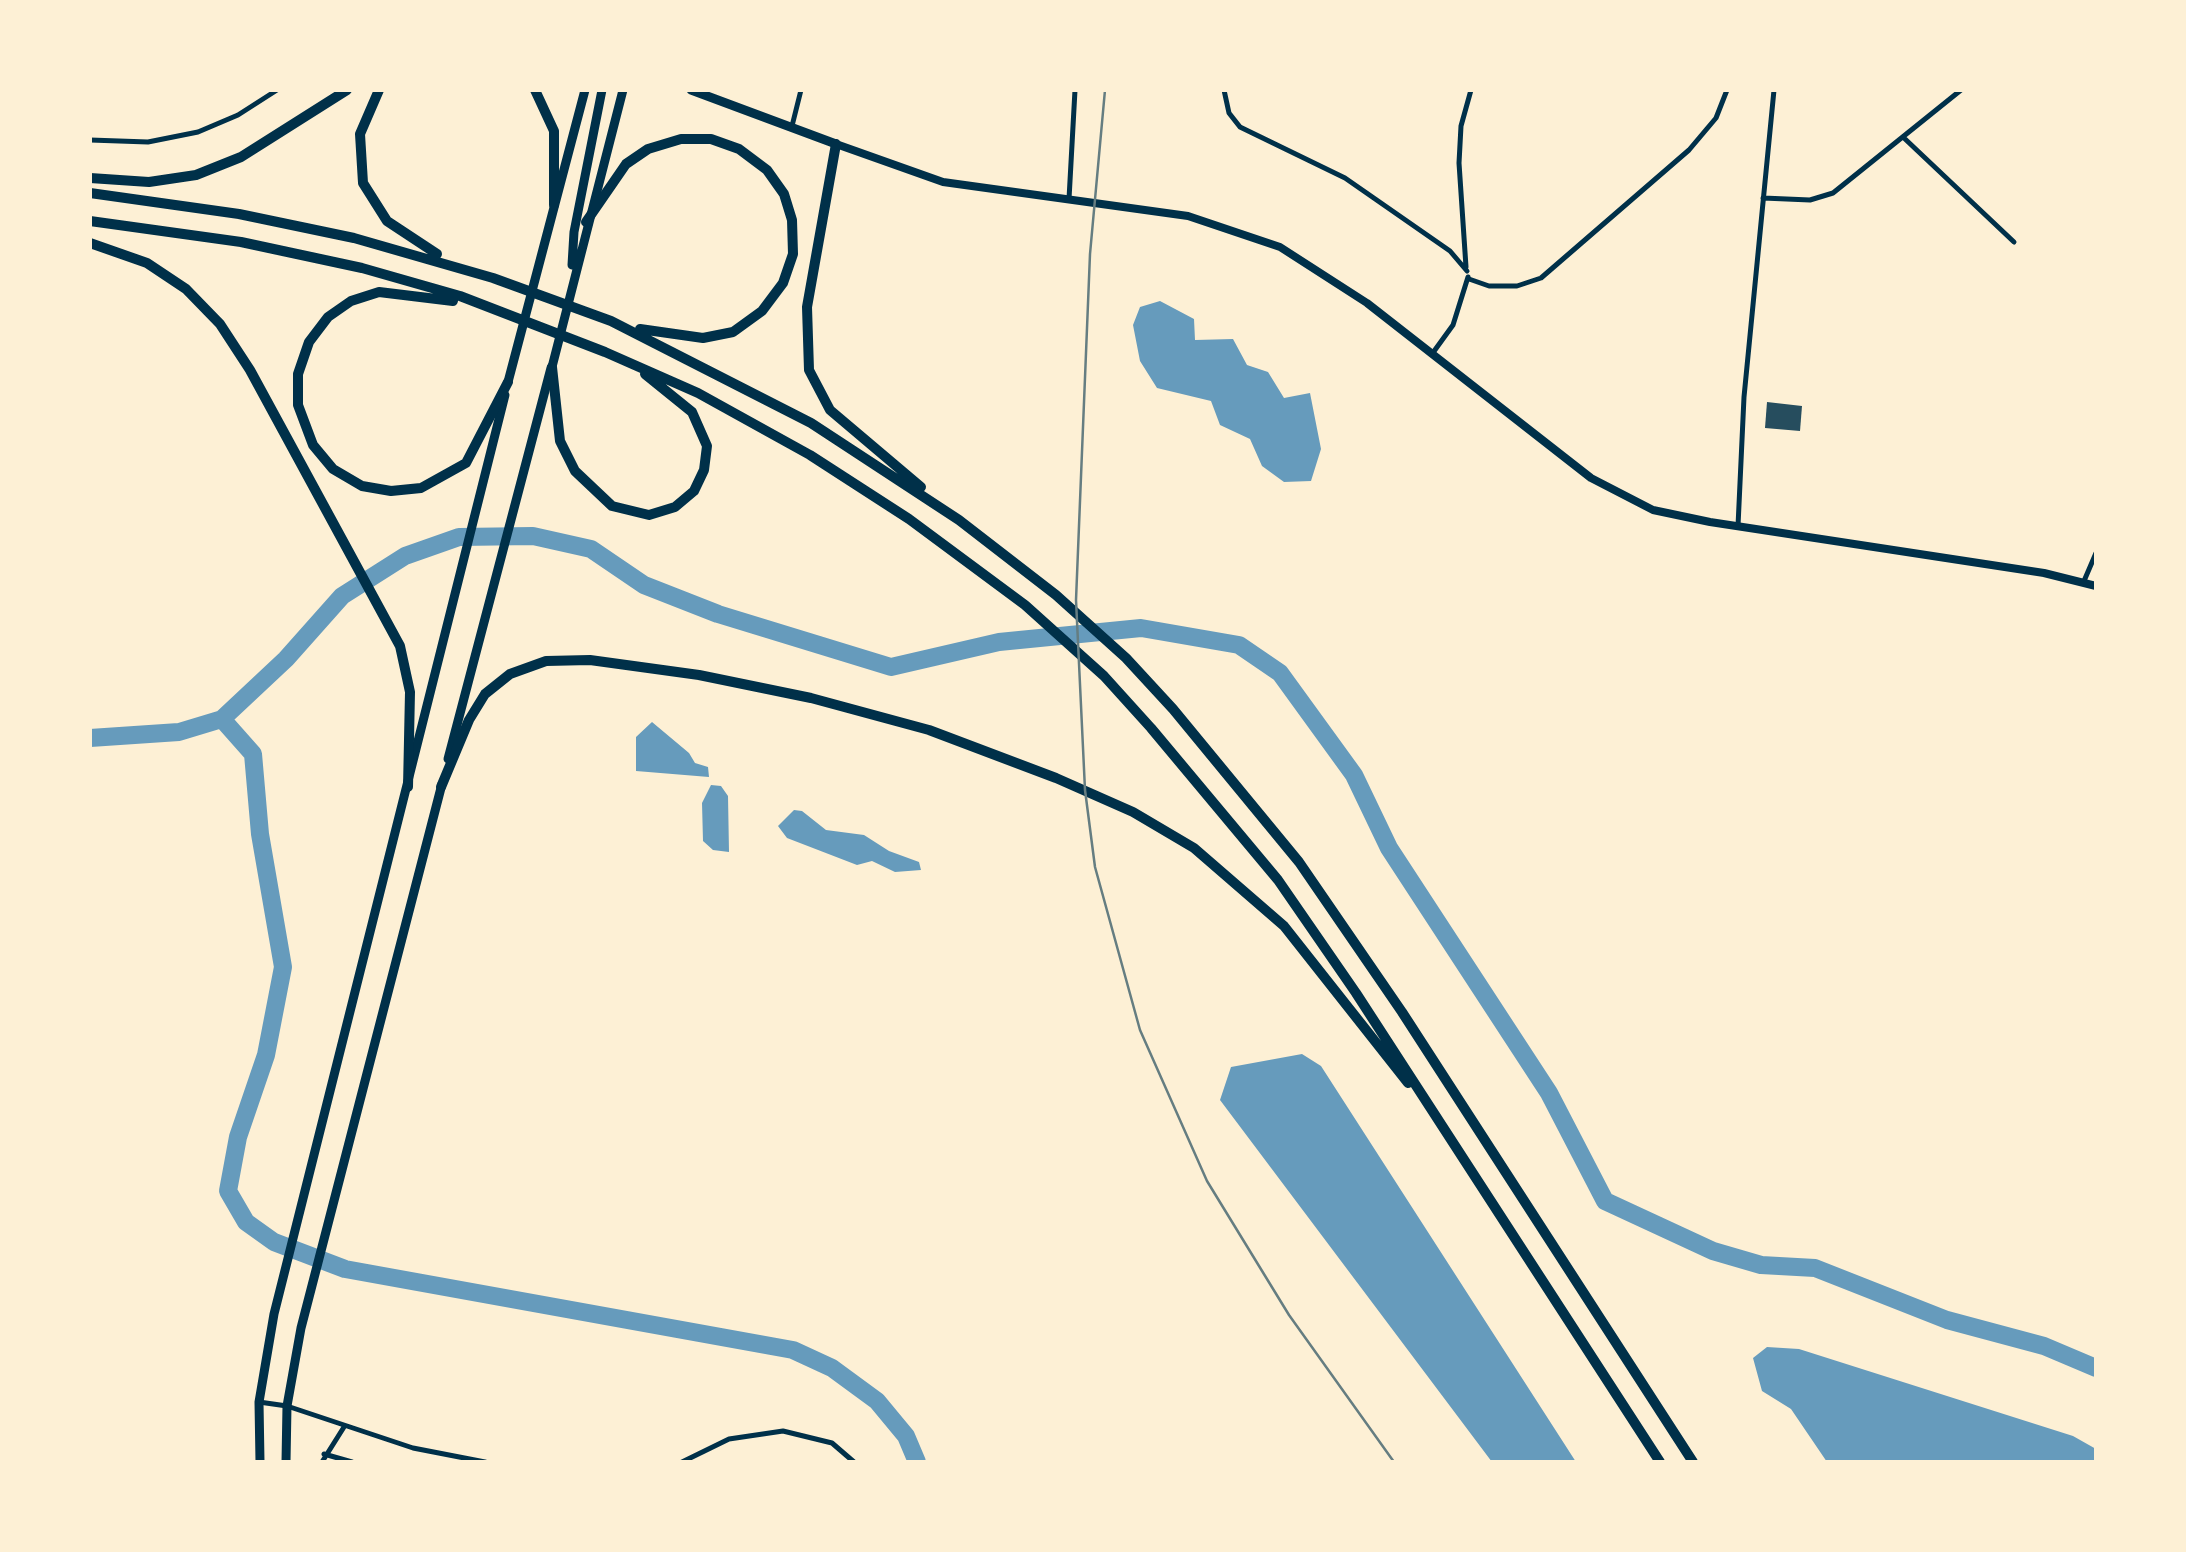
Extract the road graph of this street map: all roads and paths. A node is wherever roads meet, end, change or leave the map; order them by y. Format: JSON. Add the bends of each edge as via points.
{"nodes":[{"id":1,"x":278,"y":90,"type":"edge"},
{"id":2,"x":347,"y":90,"type":"edge"},
{"id":3,"x":379,"y":90,"type":"edge"},
{"id":4,"x":535,"y":90,"type":"edge"},
{"id":5,"x":586,"y":90,"type":"edge"},
{"id":6,"x":602,"y":90,"type":"edge"},
{"id":7,"x":624,"y":90,"type":"edge"},
{"id":8,"x":691,"y":90,"type":"edge"},
{"id":9,"x":801,"y":90,"type":"edge"},
{"id":10,"x":1076,"y":90,"type":"edge"},
{"id":11,"x":1224,"y":90,"type":"edge"},
{"id":12,"x":1471,"y":90,"type":"edge"},
{"id":13,"x":1727,"y":90,"type":"edge"},
{"id":14,"x":1774,"y":90,"type":"edge"},
{"id":15,"x":1961,"y":90,"type":"edge"},
{"id":16,"x":792,"y":126,"type":"junction"},
{"id":17,"x":1904,"y":138,"type":"junction"},
{"id":18,"x":90,"y":140,"type":"edge"},
{"id":19,"x":836,"y":144,"type":"junction"},
{"id":20,"x":90,"y":178,"type":"edge"},
{"id":21,"x":90,"y":193,"type":"edge"},
{"id":22,"x":1762,"y":198,"type":"junction"},
{"id":23,"x":1069,"y":199,"type":"junction"},
{"id":24,"x":554,"y":206,"type":"junction"},
{"id":25,"x":90,"y":221,"type":"edge"},
{"id":26,"x":586,"y":222,"type":"junction"},
{"id":27,"x":2014,"y":242,"type":"dead end"},
{"id":28,"x":90,"y":243,"type":"edge"},
{"id":29,"x":1468,"y":275,"type":"junction"},
{"id":30,"x":493,"y":278,"type":"junction"},
{"id":31,"x":572,"y":278,"type":"junction"},
{"id":32,"x":487,"y":308,"type":"junction"},
{"id":33,"x":610,"y":321,"type":"junction"},
{"id":34,"x":604,"y":352,"type":"junction"},
{"id":35,"x":1432,"y":354,"type":"junction"},
{"id":36,"x":552,"y":367,"type":"junction"},
{"id":37,"x":508,"y":382,"type":"junction"},
{"id":38,"x":959,"y":520,"type":"junction"},
{"id":39,"x":1738,"y":526,"type":"junction"},
{"id":40,"x":2096,"y":553,"type":"edge"},
{"id":41,"x":2084,"y":581,"type":"junction"},
{"id":42,"x":2096,"y":586,"type":"edge"},
{"id":43,"x":441,"y":786,"type":"junction"},
{"id":44,"x":408,"y":787,"type":"junction"},
{"id":45,"x":1450,"y":1138,"type":"junction"},
{"id":46,"x":260,"y":1402,"type":"junction"},
{"id":47,"x":288,"y":1406,"type":"junction"},
{"id":48,"x":344,"y":1427,"type":"junction"},
{"id":49,"x":323,"y":1458,"type":"edge"},
{"id":50,"x":260,"y":1462,"type":"edge"},
{"id":51,"x":286,"y":1462,"type":"edge"},
{"id":52,"x":352,"y":1462,"type":"edge"},
{"id":53,"x":485,"y":1462,"type":"edge"},
{"id":54,"x":682,"y":1462,"type":"edge"},
{"id":55,"x":854,"y":1462,"type":"edge"},
{"id":56,"x":1660,"y":1462,"type":"edge"},
{"id":57,"x":1692,"y":1462,"type":"edge"}],
"edges":[{"from":1,"to":18,"type":"street","via":[[198,132],[148,142]]},
{"from":2,"to":20,"type":"highway","via":[[241,157],[196,176],[149,182]]},
{"from":3,"to":30,"type":"highway","via":[[360,134],[359,170],[368,196],[398,231]]},
{"from":4,"to":24,"type":"highway","via":[[554,131]]},
{"from":5,"to":24,"type":"main road"},
{"from":6,"to":31,"type":"main road","via":[[574,232]]},
{"from":7,"to":26,"type":"main road"},
{"from":8,"to":16,"type":"main road"},
{"from":9,"to":16,"type":"street"},
{"from":10,"to":23,"type":"street"},
{"from":11,"to":29,"type":"street","via":[[1240,127],[1347,180],[1450,251]]},
{"from":12,"to":29,"type":"street","via":[[1459,164]]},
{"from":13,"to":29,"type":"street","via":[[1716,118],[1689,150],[1541,278],[1489,286]]},
{"from":14,"to":22,"type":"street"},
{"from":15,"to":17,"type":"street"},
{"from":16,"to":19,"type":"main road"},
{"from":17,"to":22,"type":"street","via":[[1831,194]]},
{"from":17,"to":27,"type":"street"},
{"from":19,"to":23,"type":"street","via":[[943,182]]},
{"from":19,"to":38,"type":"highway","via":[[807,307],[809,370],[820,398],[841,422]]},
{"from":21,"to":30,"type":"highway","via":[[310,228]]},
{"from":22,"to":39,"type":"street"},
{"from":23,"to":35,"type":"street","via":[[1188,216],[1254,236],[1335,280]]},
{"from":24,"to":37,"type":"main road"},
{"from":25,"to":32,"type":"highway","via":[[304,254]]},
{"from":26,"to":31,"type":"main road"},
{"from":26,"to":33,"type":"highway","via":[[626,164],[681,139],[740,149],[776,181],[790,208],[789,270],[774,298],[733,332],[703,338]]},
{"from":28,"to":44,"type":"highway","via":[[170,277],[220,324],[389,622],[410,692]]},
{"from":29,"to":35,"type":"street","via":[[1453,325]]},
{"from":30,"to":33,"type":"highway"},
{"from":31,"to":36,"type":"main road"},
{"from":32,"to":34,"type":"highway"},
{"from":32,"to":37,"type":"highway","via":[[378,292],[340,307],[303,356],[302,420],[327,462],[348,479],[375,489],[421,488],[466,462]]},
{"from":33,"to":38,"type":"highway","via":[[811,423]]},
{"from":34,"to":36,"type":"highway","via":[[670,393],[692,412],[704,435],[707,458],[699,482],[665,512],[638,514],[612,506],[575,471],[560,441]]},
{"from":34,"to":45,"type":"highway","via":[[698,393],[810,455],[1025,605],[1120,694],[1268,867]]},
{"from":35,"to":39,"type":"street","via":[[1611,491],[1668,514]]},
{"from":36,"to":43,"type":"main road"},
{"from":37,"to":44,"type":"main road"},
{"from":38,"to":57,"type":"highway","via":[[1056,596],[1144,678],[1270,823],[1341,920]]},
{"from":39,"to":41,"type":"street"},
{"from":40,"to":41,"type":"street"},
{"from":41,"to":42,"type":"street"},
{"from":43,"to":45,"type":"highway","via":[[485,694],[525,667],[563,660],[641,666],[811,698],[928,730],[1108,801],[1194,848],[1255,897],[1318,966]]},
{"from":43,"to":47,"type":"main road"},
{"from":44,"to":46,"type":"main road","via":[[279,1296]]},
{"from":45,"to":56,"type":"highway"},
{"from":46,"to":47,"type":"street"},
{"from":46,"to":50,"type":"main road"},
{"from":47,"to":48,"type":"street"},
{"from":47,"to":51,"type":"main road"},
{"from":48,"to":49,"type":"street"},
{"from":48,"to":53,"type":"street"},
{"from":49,"to":52,"type":"street"},
{"from":54,"to":55,"type":"street","via":[[729,1439],[783,1431],[832,1443]]}]}
